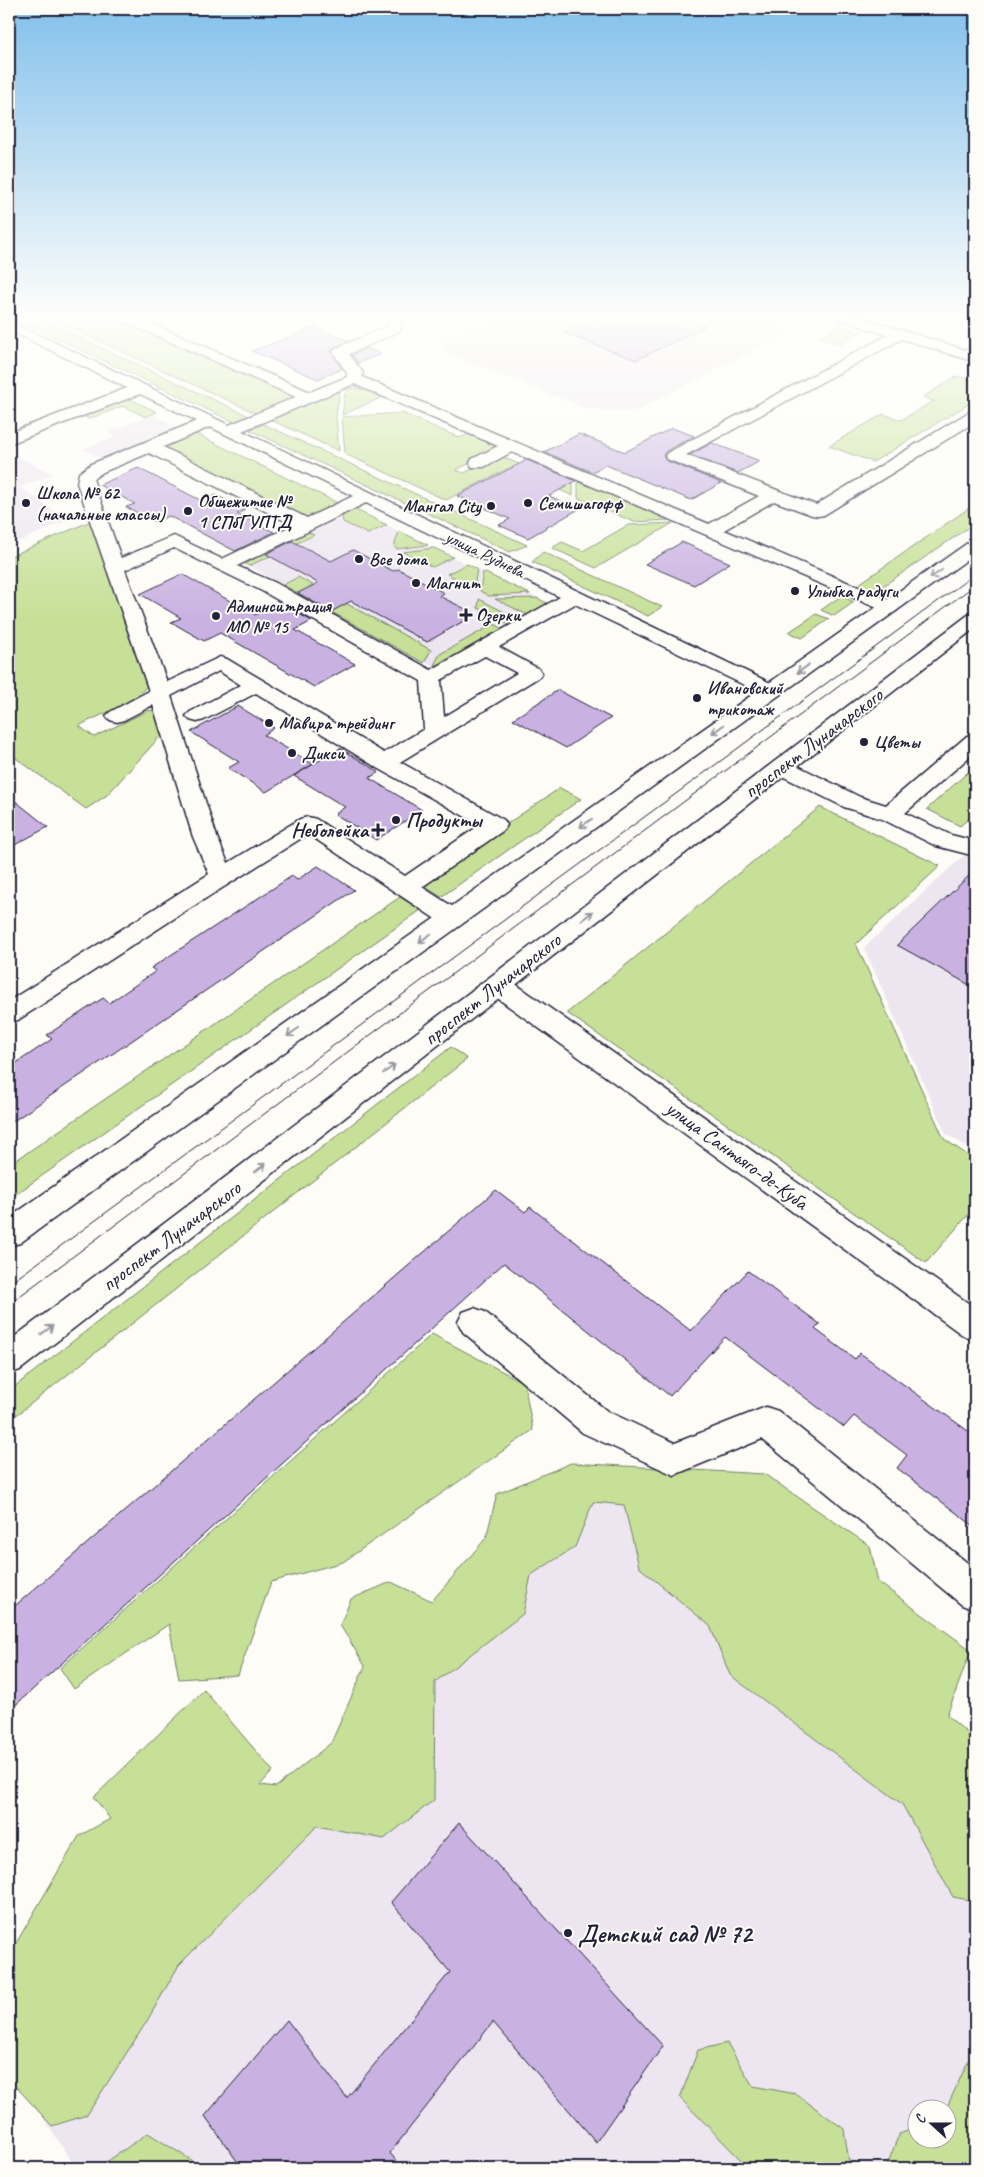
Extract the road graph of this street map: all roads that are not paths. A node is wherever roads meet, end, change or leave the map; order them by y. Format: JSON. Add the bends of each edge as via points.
{"nodes":[{"id":1,"x":64,"y":418,"type":"edge"},
{"id":2,"x":205,"y":418,"type":"edge"},
{"id":3,"x":260,"y":418,"type":"edge"},
{"id":4,"x":445,"y":418,"type":"edge"},
{"id":5,"x":745,"y":418,"type":"edge"},
{"id":6,"x":971,"y":418,"type":"edge"},
{"id":7,"x":212,"y":421,"type":"junction"},
{"id":8,"x":230,"y":430,"type":"junction"},
{"id":9,"x":9,"y":439,"type":"edge"},
{"id":10,"x":512,"y":446,"type":"junction"},
{"id":11,"x":150,"y":447,"type":"junction"},
{"id":12,"x":478,"y":463,"type":"dead end"},
{"id":13,"x":773,"y":495,"type":"junction"},
{"id":14,"x":366,"y":497,"type":"junction"},
{"id":15,"x":306,"y":525,"type":"junction"},
{"id":16,"x":711,"y":530,"type":"junction"},
{"id":17,"x":975,"y":546,"type":"edge"},
{"id":18,"x":222,"y":566,"type":"junction"},
{"id":19,"x":115,"y":568,"type":"junction"},
{"id":20,"x":575,"y":596,"type":"junction"},
{"id":21,"x":890,"y":607,"type":"junction"},
{"id":22,"x":975,"y":619,"type":"edge"},
{"id":23,"x":485,"y":648,"type":"junction"},
{"id":24,"x":431,"y":678,"type":"junction"},
{"id":25,"x":256,"y":685,"type":"junction"},
{"id":26,"x":772,"y":690,"type":"junction"},
{"id":27,"x":160,"y":694,"type":"junction"},
{"id":28,"x":117,"y":716,"type":"dead end"},
{"id":29,"x":197,"y":716,"type":"dead end"},
{"id":30,"x":435,"y":732,"type":"junction"},
{"id":31,"x":975,"y":741,"type":"edge"},
{"id":32,"x":384,"y":762,"type":"junction"},
{"id":33,"x":782,"y":767,"type":"junction"},
{"id":34,"x":890,"y":814,"type":"junction"},
{"id":35,"x":944,"y":841,"type":"junction"},
{"id":36,"x":975,"y":848,"type":"edge"},
{"id":37,"x":975,"y":868,"type":"edge"},
{"id":38,"x":222,"y":877,"type":"junction"},
{"id":39,"x":405,"y":886,"type":"junction"},
{"id":40,"x":452,"y":918,"type":"junction"},
{"id":41,"x":498,"y":985,"type":"junction"},
{"id":42,"x":9,"y":1014,"type":"edge"},
{"id":43,"x":9,"y":1234,"type":"edge"},
{"id":44,"x":972,"y":1317,"type":"edge"},
{"id":45,"x":474,"y":1322,"type":"dead end"},
{"id":46,"x":9,"y":1360,"type":"edge"},
{"id":47,"x":975,"y":1592,"type":"edge"}],
"edges":[{"from":1,"to":9,"type":"main road"},
{"from":2,"to":7,"type":"main road","name":"улица Руднева"},
{"from":3,"to":8,"type":"main road"},
{"from":4,"to":10,"type":"main road"},
{"from":5,"to":13,"type":"main road","via":[[673,456]]},
{"from":6,"to":13,"type":"main road","via":[[818,511]]},
{"from":7,"to":8,"type":"main road","name":"улица Руднева"},
{"from":7,"to":11,"type":"main road"},
{"from":8,"to":14,"type":"main road","name":"улица Руднева"},
{"from":10,"to":12,"type":"main road"},
{"from":10,"to":16,"type":"main road"},
{"from":11,"to":15,"type":"main road"},
{"from":11,"to":19,"type":"main road","via":[[97,468],[85,478]]},
{"from":13,"to":16,"type":"main road"},
{"from":14,"to":15,"type":"main road"},
{"from":14,"to":20,"type":"main road","name":"улица Руднева"},
{"from":15,"to":18,"type":"main road"},
{"from":16,"to":21,"type":"main road"},
{"from":17,"to":21,"type":"main road","one_way":true},
{"from":18,"to":19,"type":"main road","via":[[174,541]]},
{"from":18,"to":24,"type":"main road","via":[[270,587]]},
{"from":19,"to":27,"type":"main road"},
{"from":20,"to":23,"type":"main road"},
{"from":20,"to":26,"type":"main road","name":"улица Руднева"},
{"from":21,"to":26,"type":"main road","one_way":true},
{"from":22,"to":33,"type":"main road","name":"проспект Луначарского"},
{"from":23,"to":24,"type":"main road"},
{"from":23,"to":30,"type":"main road","via":[[532,673]]},
{"from":24,"to":30,"type":"main road"},
{"from":25,"to":27,"type":"main road","via":[[220,663]]},
{"from":25,"to":29,"type":"main road"},
{"from":25,"to":32,"type":"main road"},
{"from":26,"to":40,"type":"main road","one_way":true},
{"from":27,"to":28,"type":"main road"},
{"from":27,"to":38,"type":"main road","via":[[205,838]]},
{"from":30,"to":32,"type":"main road"},
{"from":31,"to":34,"type":"main road"},
{"from":32,"to":39,"type":"main road","via":[[496,825]]},
{"from":33,"to":34,"type":"main road","via":[[852,802]]},
{"from":41,"to":33,"type":"main road","name":"проспект Луначарского","one_way":true},
{"from":34,"to":35,"type":"main road"},
{"from":35,"to":36,"type":"main road"},
{"from":35,"to":37,"type":"main road","via":[[950,855]]},
{"from":38,"to":39,"type":"main road","via":[[308,824]]},
{"from":38,"to":42,"type":"main road"},
{"from":39,"to":40,"type":"main road"},
{"from":40,"to":43,"type":"main road","one_way":true},
{"from":41,"to":44,"type":"main road","name":"улица Сантьяго-де-Куба"},
{"from":46,"to":41,"type":"main road","name":"проспект Луначарского","one_way":true},
{"from":45,"to":47,"type":"main road","via":[[595,1422],[674,1458],[766,1422]]}]}
